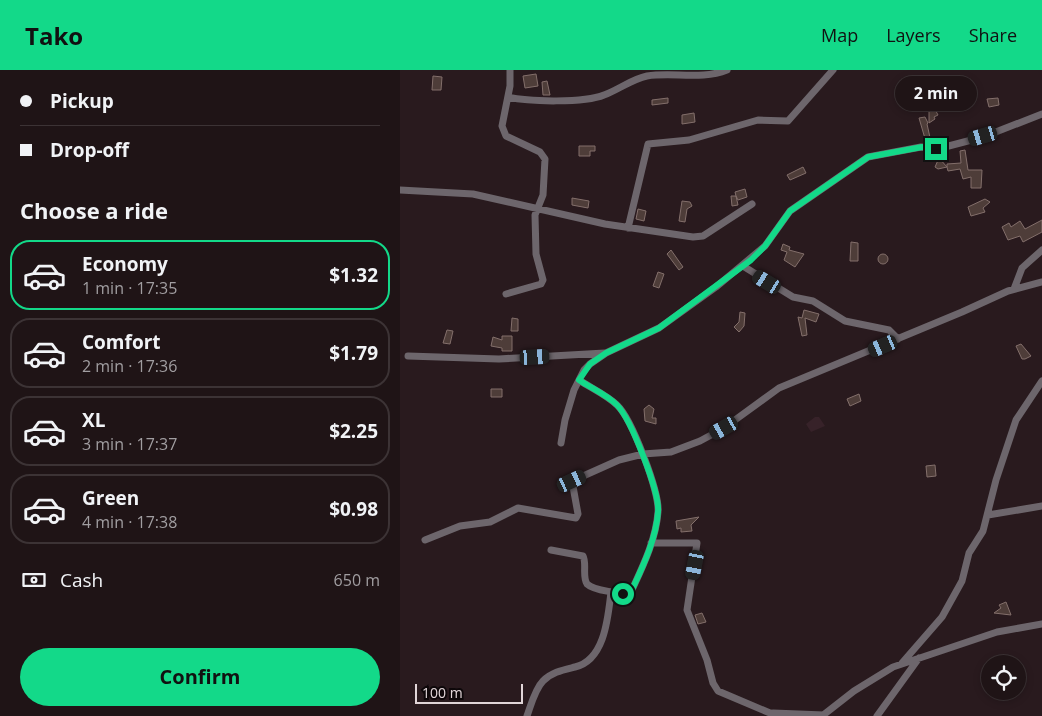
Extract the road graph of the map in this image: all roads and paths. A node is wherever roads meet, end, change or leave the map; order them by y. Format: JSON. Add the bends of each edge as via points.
{"nodes":[{"id":1,"x":510,"y":70,"type":"edge"},
{"id":2,"x":728,"y":70,"type":"edge"},
{"id":3,"x":833,"y":70,"type":"edge"},
{"id":4,"x":508,"y":97,"type":"junction"},
{"id":5,"x":1042,"y":114,"type":"edge"},
{"id":6,"x":400,"y":190,"type":"edge"},
{"id":7,"x":752,"y":204,"type":"dead end"},
{"id":8,"x":537,"y":208,"type":"junction"},
{"id":9,"x":628,"y":228,"type":"junction"},
{"id":10,"x":1042,"y":250,"type":"edge"},
{"id":11,"x":743,"y":266,"type":"junction"},
{"id":12,"x":1042,"y":282,"type":"edge"},
{"id":13,"x":1014,"y":288,"type":"junction"},
{"id":14,"x":506,"y":294,"type":"dead end"},
{"id":15,"x":898,"y":339,"type":"junction"},
{"id":16,"x":606,"y":353,"type":"junction"},
{"id":17,"x":408,"y":356,"type":"dead end"},
{"id":18,"x":579,"y":380,"type":"junction"},
{"id":19,"x":1042,"y":380,"type":"edge"},
{"id":20,"x":561,"y":443,"type":"dead end"},
{"id":21,"x":643,"y":454,"type":"junction"},
{"id":22,"x":1042,"y":506,"type":"edge"},
{"id":23,"x":988,"y":515,"type":"junction"},
{"id":24,"x":425,"y":540,"type":"dead end"},
{"id":25,"x":651,"y":543,"type":"junction"},
{"id":26,"x":551,"y":550,"type":"dead end"},
{"id":27,"x":610,"y":592,"type":"junction"},
{"id":28,"x":1042,"y":624,"type":"edge"},
{"id":29,"x":919,"y":658,"type":"junction"},
{"id":30,"x":902,"y":663,"type":"junction"},
{"id":31,"x":773,"y":714,"type":"edge"},
{"id":32,"x":823,"y":715,"type":"edge"},
{"id":33,"x":527,"y":716,"type":"edge"},
{"id":34,"x":877,"y":716,"type":"edge"}],
"edges":[{"from":1,"to":4,"type":"street"},
{"from":2,"to":4,"type":"street","via":[[715,74],[647,76],[605,95],[590,98],[523,101]]},
{"from":3,"to":9,"type":"street","via":[[788,121],[758,120],[689,140],[648,144]]},
{"from":4,"to":8,"type":"street","via":[[503,132],[540,152],[545,159],[543,195]]},
{"from":5,"to":11,"type":"street","via":[[941,148],[922,147],[868,157],[790,211],[765,246]]},
{"from":6,"to":8,"type":"street","via":[[473,194]]},
{"from":7,"to":9,"type":"street","via":[[698,237]]},
{"from":8,"to":9,"type":"street"},
{"from":8,"to":14,"type":"street","via":[[536,254],[543,282]]},
{"from":10,"to":13,"type":"street","via":[[1022,268]]},
{"from":11,"to":15,"type":"street","via":[[793,297],[813,302],[845,321],[889,330]]},
{"from":11,"to":16,"type":"street","via":[[659,328]]},
{"from":12,"to":13,"type":"street"},
{"from":13,"to":15,"type":"street"},
{"from":15,"to":21,"type":"street","via":[[779,388],[724,428],[700,441],[671,452]]},
{"from":16,"to":17,"type":"street","via":[[499,359]]},
{"from":16,"to":18,"type":"street","via":[[590,364]]},
{"from":18,"to":20,"type":"street"},
{"from":18,"to":21,"type":"street","via":[[620,407]]},
{"from":19,"to":23,"type":"street","via":[[1016,420]]},
{"from":21,"to":24,"type":"street","via":[[609,464],[572,481],[576,518],[518,508],[490,522],[460,526]]},
{"from":21,"to":25,"type":"street","via":[[658,500],[657,522]]},
{"from":22,"to":23,"type":"street"},
{"from":23,"to":30,"type":"street","via":[[983,531],[967,558],[962,581],[942,617]]},
{"from":25,"to":27,"type":"street","via":[[631,592]]},
{"from":25,"to":31,"type":"street","via":[[697,543],[687,610],[707,660],[712,684],[718,691]]},
{"from":26,"to":27,"type":"street","via":[[583,556],[587,583]]},
{"from":27,"to":33,"type":"street","via":[[606,630],[592,657],[544,679]]},
{"from":28,"to":29,"type":"street","via":[[997,632]]},
{"from":29,"to":30,"type":"street"},
{"from":29,"to":34,"type":"street"},
{"from":30,"to":32,"type":"street","via":[[878,675]]},
{"from":31,"to":32,"type":"street"}]}
